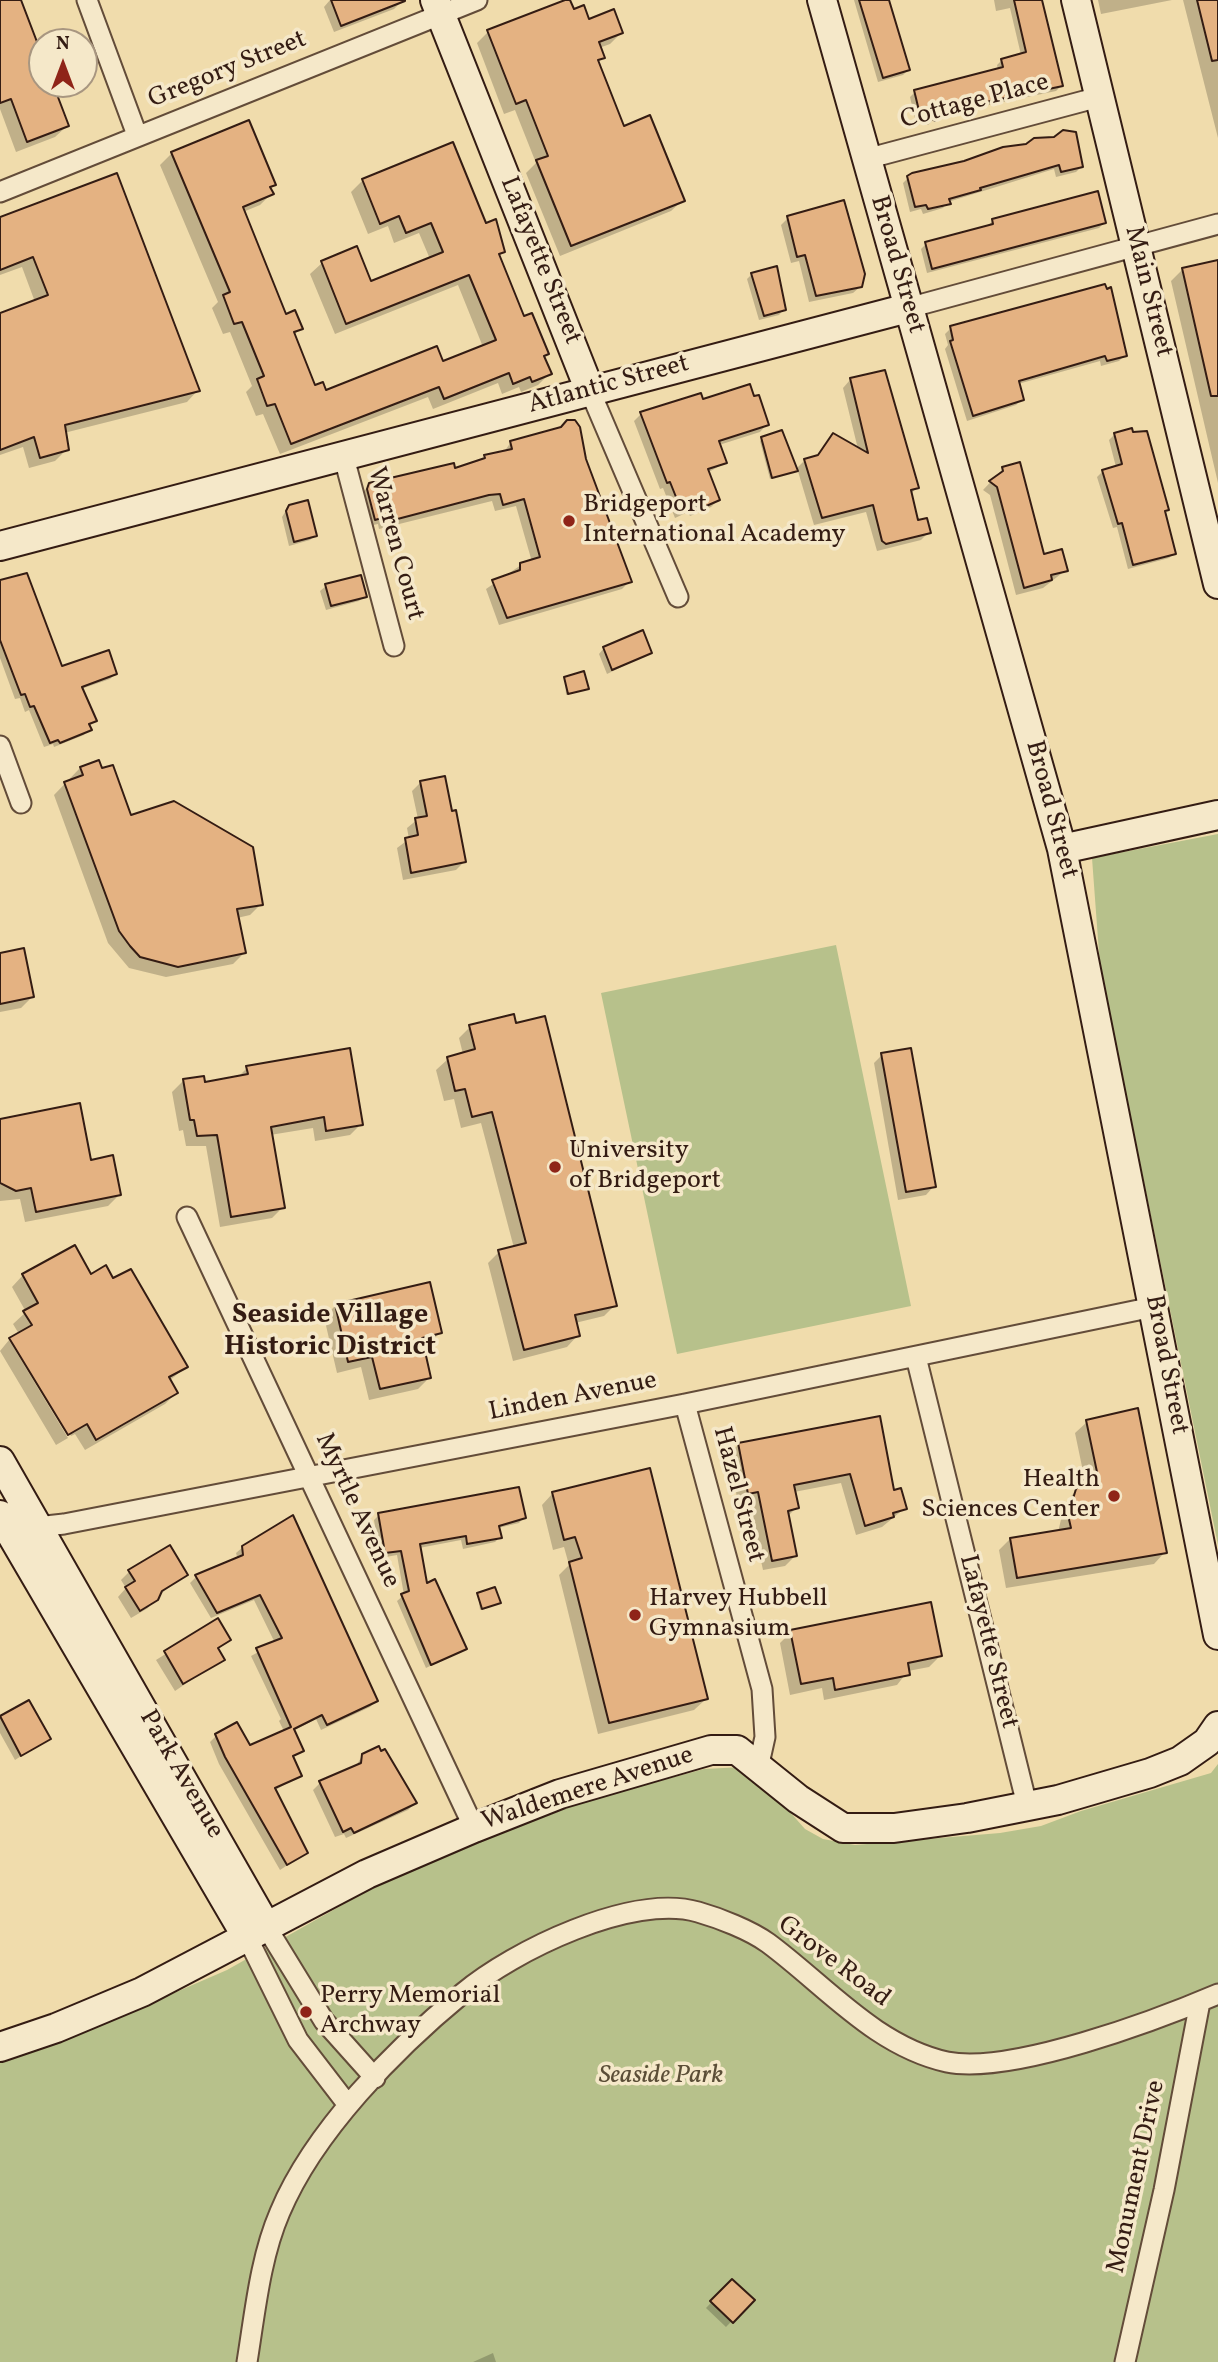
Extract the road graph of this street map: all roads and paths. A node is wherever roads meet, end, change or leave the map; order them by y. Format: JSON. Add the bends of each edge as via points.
{"nodes":[{"id":1,"x":87,"y":0,"type":"edge"},
{"id":2,"x":477,"y":0,"type":"edge"},
{"id":3,"x":822,"y":0,"type":"edge"},
{"id":4,"x":1076,"y":0,"type":"edge"},
{"id":5,"x":438,"y":7,"type":"edge"},
{"id":6,"x":1099,"y":97,"type":"junction"},
{"id":7,"x":137,"y":135,"type":"junction"},
{"id":8,"x":866,"y":159,"type":"junction"},
{"id":9,"x":0,"y":192,"type":"edge"},
{"id":10,"x":1218,"y":224,"type":"edge"},
{"id":11,"x":1136,"y":245,"type":"junction"},
{"id":12,"x":908,"y":308,"type":"junction"},
{"id":13,"x":590,"y":391,"type":"junction"},
{"id":14,"x":343,"y":454,"type":"junction"},
{"id":15,"x":0,"y":546,"type":"edge"},
{"id":16,"x":1218,"y":584,"type":"edge"},
{"id":17,"x":678,"y":597,"type":"dead end"},
{"id":18,"x":394,"y":646,"type":"dead end"},
{"id":19,"x":0,"y":746,"type":"edge"},
{"id":20,"x":21,"y":803,"type":"dead end"},
{"id":21,"x":1218,"y":815,"type":"edge"},
{"id":22,"x":1062,"y":849,"type":"junction"},
{"id":23,"x":187,"y":1217,"type":"dead end"},
{"id":24,"x":1153,"y":1307,"type":"junction"},
{"id":25,"x":916,"y":1357,"type":"junction"},
{"id":26,"x":685,"y":1404,"type":"junction"},
{"id":27,"x":0,"y":1461,"type":"edge"},
{"id":28,"x":310,"y":1475,"type":"junction"},
{"id":29,"x":3,"y":1526,"type":"edge"},
{"id":30,"x":39,"y":1527,"type":"junction"},
{"id":31,"x":1218,"y":1635,"type":"edge"},
{"id":32,"x":1218,"y":1726,"type":"edge"},
{"id":33,"x":759,"y":1764,"type":"junction"},
{"id":34,"x":1027,"y":1805,"type":"junction"},
{"id":35,"x":474,"y":1828,"type":"junction"},
{"id":36,"x":258,"y":1933,"type":"junction"},
{"id":37,"x":1218,"y":1994,"type":"edge"},
{"id":38,"x":1199,"y":2002,"type":"junction"},
{"id":39,"x":0,"y":2046,"type":"edge"},
{"id":40,"x":375,"y":2078,"type":"junction"},
{"id":41,"x":348,"y":2105,"type":"junction"},
{"id":42,"x":247,"y":2362,"type":"edge"},
{"id":43,"x":1125,"y":2362,"type":"edge"}],
"edges":[{"from":1,"to":7,"type":"street"},
{"from":2,"to":5,"type":"street","name":"Gregory Street"},
{"from":3,"to":8,"type":"street","name":"Broad Street"},
{"from":4,"to":6,"type":"street","name":"Main Street"},
{"from":5,"to":7,"type":"street","name":"Gregory Street"},
{"from":5,"to":13,"type":"street","name":"Lafayette Street"},
{"from":6,"to":8,"type":"street","name":"Cottage Place"},
{"from":6,"to":11,"type":"street","name":"Main Street"},
{"from":7,"to":9,"type":"street","name":"Gregory Street"},
{"from":8,"to":12,"type":"street","name":"Broad Street"},
{"from":10,"to":11,"type":"street","name":"Atlantic Street"},
{"from":11,"to":12,"type":"street","name":"Atlantic Street"},
{"from":11,"to":16,"type":"street","name":"Main Street"},
{"from":12,"to":13,"type":"street","name":"Atlantic Street"},
{"from":12,"to":22,"type":"street","name":"Broad Street"},
{"from":13,"to":14,"type":"street","name":"Atlantic Street"},
{"from":13,"to":17,"type":"street","name":"Lafayette Street"},
{"from":14,"to":15,"type":"street","name":"Atlantic Street"},
{"from":14,"to":18,"type":"street","name":"Warren Court"},
{"from":19,"to":20,"type":"street"},
{"from":21,"to":22,"type":"street"},
{"from":22,"to":24,"type":"street","name":"Broad Street"},
{"from":23,"to":28,"type":"street","name":"Myrtle Avenue"},
{"from":24,"to":25,"type":"street","name":"Linden Avenue"},
{"from":24,"to":31,"type":"street","name":"Broad Street"},
{"from":25,"to":26,"type":"street","name":"Linden Avenue"},
{"from":25,"to":34,"type":"street","name":"Lafayette Street"},
{"from":26,"to":28,"type":"street","name":"Linden Avenue"},
{"from":26,"to":33,"type":"street","name":"Hazel Street","via":[[762,1689],[765,1737]]},
{"from":27,"to":30,"type":"street","name":"Park Avenue"},
{"from":28,"to":30,"type":"street","name":"Linden Avenue"},
{"from":28,"to":35,"type":"street","name":"Myrtle Avenue"},
{"from":29,"to":30,"type":"street","name":"Linden Avenue"},
{"from":29,"to":36,"type":"street","name":"Park Avenue"},
{"from":30,"to":36,"type":"street","name":"Park Avenue"},
{"from":32,"to":34,"type":"street","name":"Waldemere Avenue","via":[[1207,1742],[1170,1765],[1058,1800]]},
{"from":33,"to":34,"type":"street","name":"Waldemere Avenue","via":[[798,1799],[843,1828],[894,1828]]},
{"from":33,"to":35,"type":"street","name":"Waldemere Avenue","via":[[737,1750],[711,1750],[560,1794]]},
{"from":35,"to":36,"type":"street","name":"Waldemere Avenue","via":[[367,1874]]},
{"from":36,"to":39,"type":"street","name":"Waldemere Avenue","via":[[142,1992]]},
{"from":36,"to":40,"type":"street","name":"Park Avenue","via":[[324,2021]]},
{"from":36,"to":41,"type":"street","name":"Park Avenue","via":[[298,2040]]},
{"from":37,"to":38,"type":"street","name":"Grove Road"},
{"from":38,"to":40,"type":"street","name":"Grove Road","via":[[1049,2052],[995,2063],[950,2063],[916,2052],[867,2025],[765,1941],[696,1911],[653,1908],[599,1919],[539,1945],[475,1984]]},
{"from":38,"to":43,"type":"street","name":"Monument Drive","via":[[1164,2190]]},
{"from":40,"to":41,"type":"street","name":"Grove Road"},
{"from":41,"to":42,"type":"street","name":"Grove Road","via":[[302,2170],[279,2213]]}]}
